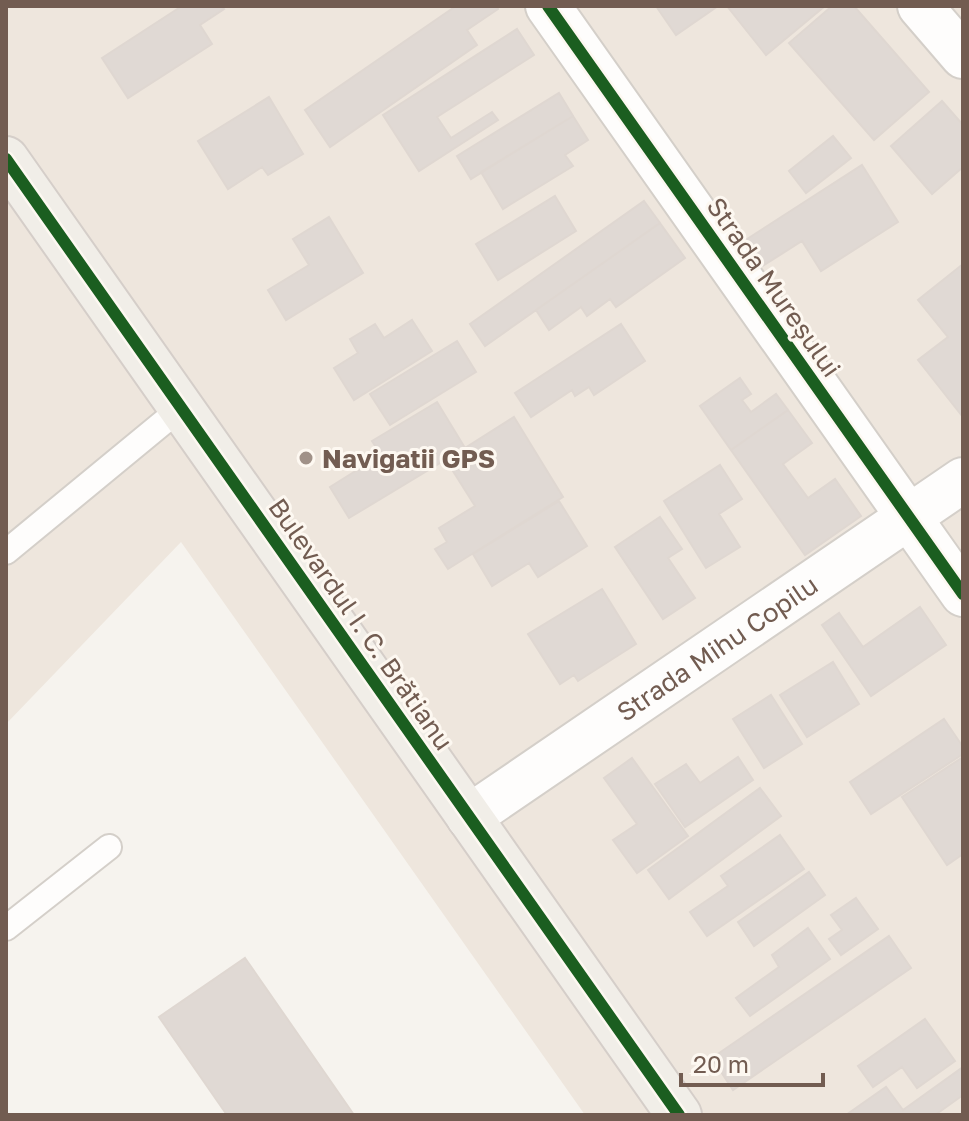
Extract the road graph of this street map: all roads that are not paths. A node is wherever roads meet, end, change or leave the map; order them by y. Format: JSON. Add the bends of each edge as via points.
{"nodes":[{"id":1,"x":548,"y":6,"type":"edge"},
{"id":2,"x":920,"y":6,"type":"edge"},
{"id":3,"x":963,"y":56,"type":"edge"},
{"id":4,"x":6,"y":159,"type":"edge"},
{"id":5,"x":182,"y":407,"type":"junction"},
{"id":6,"x":963,"y":480,"type":"edge"},
{"id":7,"x":909,"y":517,"type":"junction"},
{"id":8,"x":6,"y":552,"type":"edge"},
{"id":9,"x":963,"y":594,"type":"edge"},
{"id":10,"x":469,"y":817,"type":"junction"},
{"id":11,"x":109,"y":847,"type":"dead end"},
{"id":12,"x":6,"y":928,"type":"edge"},
{"id":13,"x":674,"y":1113,"type":"edge"}],
"edges":[{"from":1,"to":7,"type":"street","name":"Strada Mureșului"},
{"from":2,"to":3,"type":"street"},
{"from":4,"to":5,"type":"main road","name":"Bulevardul I. C. Brătianu"},
{"from":5,"to":8,"type":"lane"},
{"from":5,"to":10,"type":"main road","name":"Bulevardul I. C. Brătianu"},
{"from":6,"to":7,"type":"street","name":"Strada Mihu Copilu"},
{"from":7,"to":9,"type":"street","name":"Strada Mureșului"},
{"from":7,"to":10,"type":"street","name":"Strada Mihu Copilu"},
{"from":10,"to":13,"type":"main road","name":"Bulevardul I. C. Brătianu"},
{"from":11,"to":12,"type":"lane"}]}
